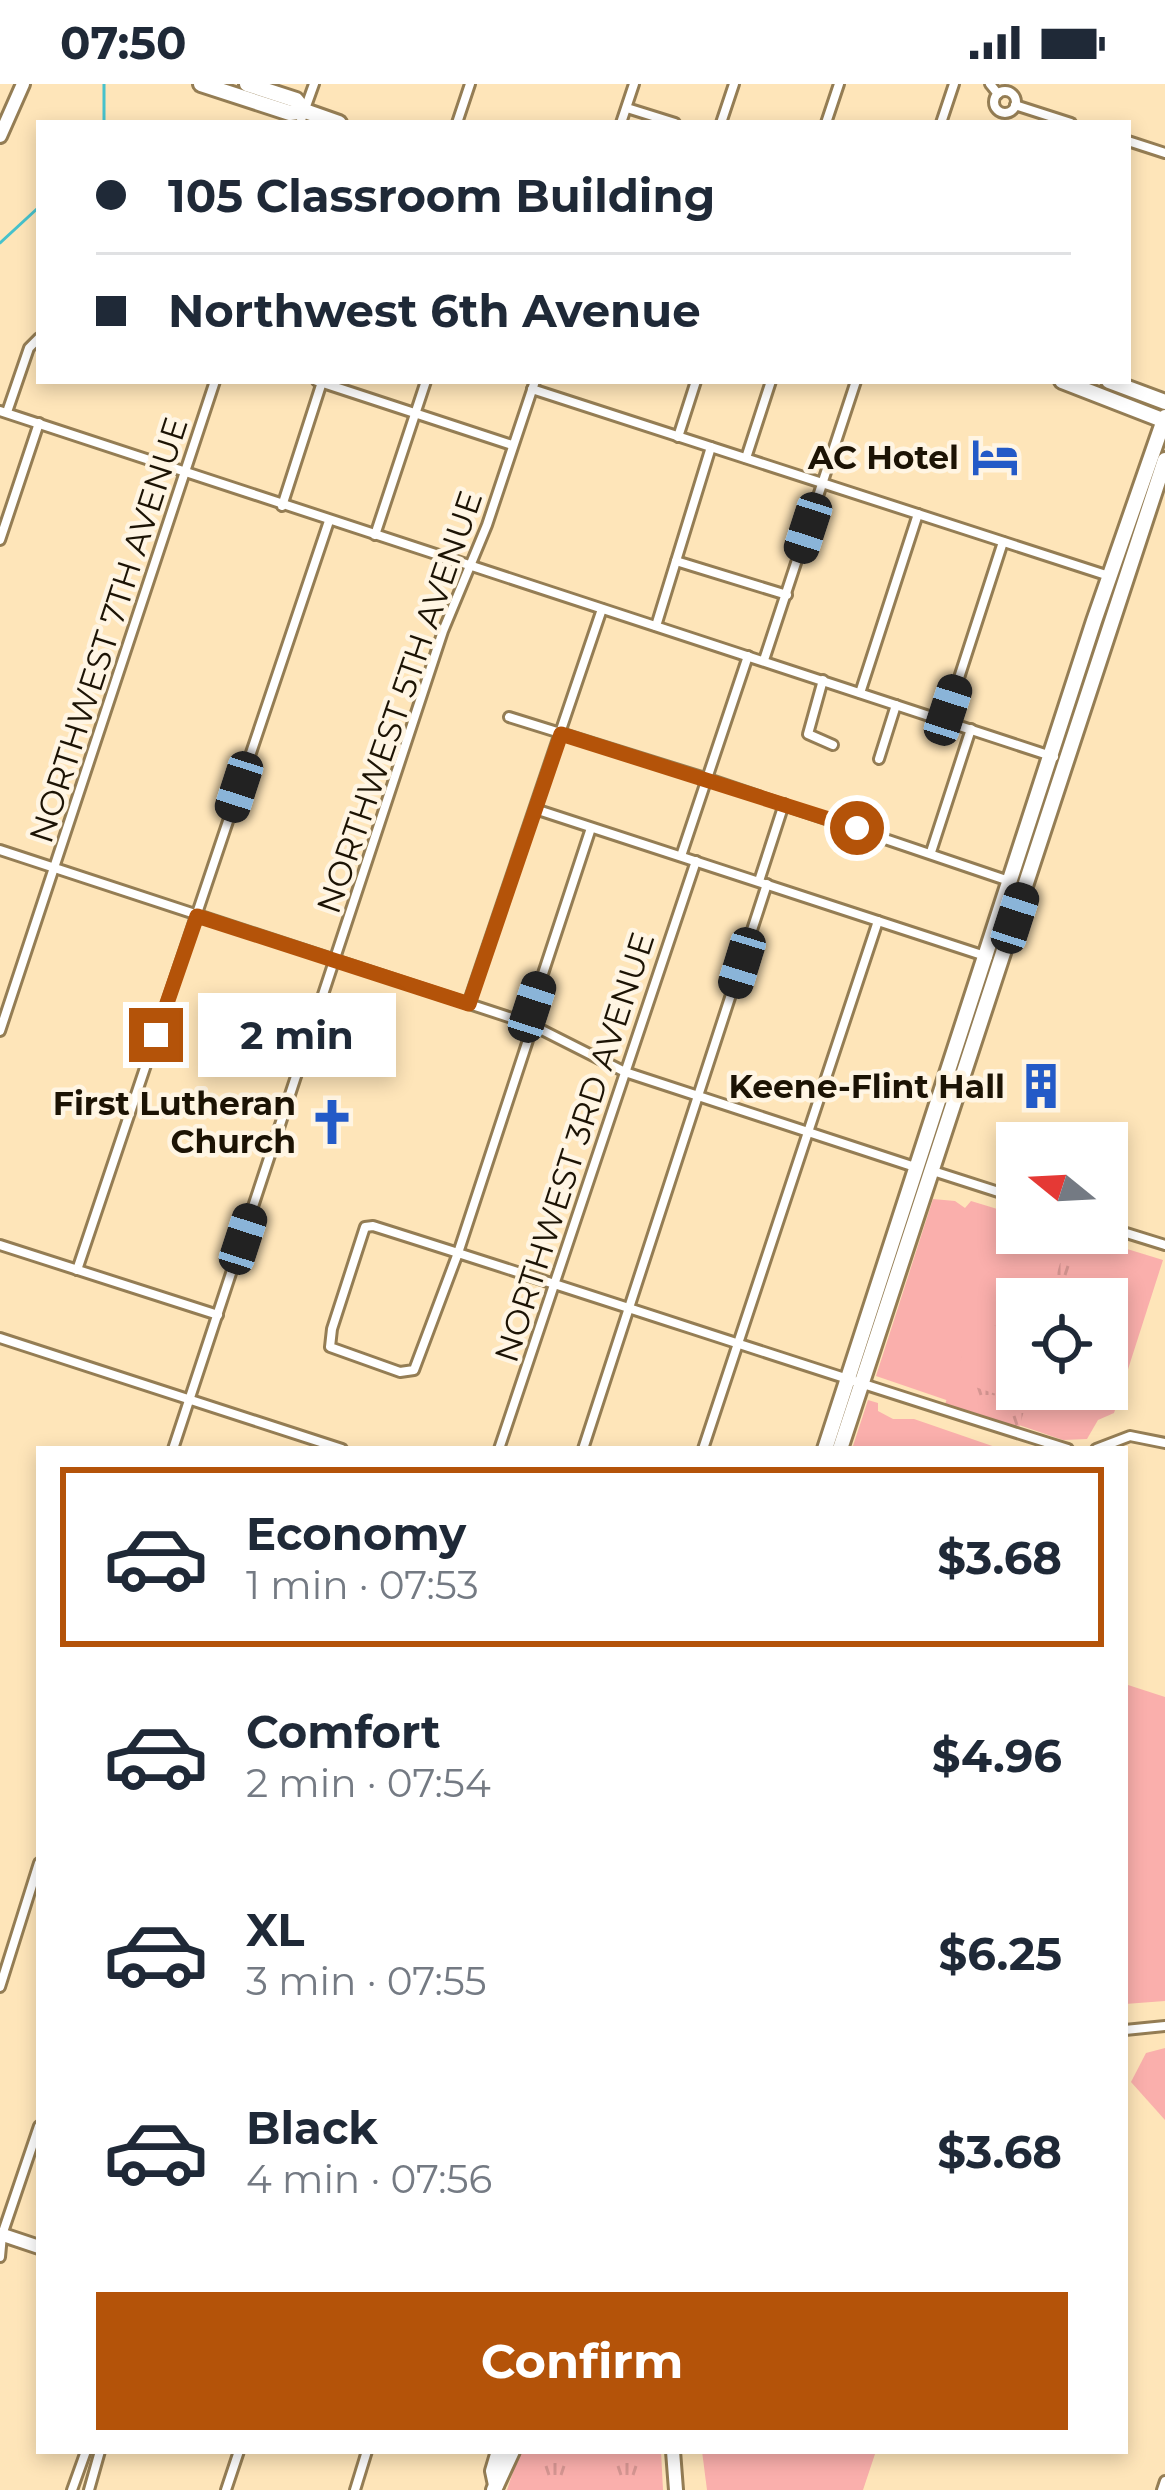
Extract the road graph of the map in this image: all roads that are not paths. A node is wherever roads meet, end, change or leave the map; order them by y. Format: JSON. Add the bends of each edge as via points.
{"nodes":[{"id":1,"x":22,"y":84,"type":"edge"},
{"id":2,"x":201,"y":84,"type":"edge"},
{"id":3,"x":247,"y":84,"type":"edge"},
{"id":4,"x":314,"y":84,"type":"edge"},
{"id":5,"x":470,"y":84,"type":"edge"},
{"id":6,"x":634,"y":84,"type":"edge"},
{"id":7,"x":734,"y":84,"type":"edge"},
{"id":8,"x":839,"y":84,"type":"edge"},
{"id":9,"x":954,"y":84,"type":"edge"},
{"id":10,"x":990,"y":84,"type":"edge"},
{"id":11,"x":998,"y":94,"type":"junction"},
{"id":12,"x":1015,"y":105,"type":"junction"},
{"id":13,"x":627,"y":107,"type":"junction"},
{"id":14,"x":302,"y":117,"type":"edge"},
{"id":15,"x":458,"y":120,"type":"edge"},
{"id":16,"x":623,"y":120,"type":"edge"},
{"id":17,"x":666,"y":120,"type":"edge"},
{"id":18,"x":722,"y":120,"type":"edge"},
{"id":19,"x":827,"y":120,"type":"edge"},
{"id":20,"x":942,"y":120,"type":"edge"},
{"id":21,"x":1062,"y":120,"type":"edge"},
{"id":22,"x":0,"y":136,"type":"edge"},
{"id":23,"x":1131,"y":142,"type":"edge"},
{"id":24,"x":1165,"y":153,"type":"edge"},
{"id":25,"x":36,"y":341,"type":"edge"},
{"id":26,"x":214,"y":384,"type":"edge"},
{"id":27,"x":320,"y":384,"type":"edge"},
{"id":28,"x":327,"y":384,"type":"edge"},
{"id":29,"x":425,"y":384,"type":"edge"},
{"id":30,"x":695,"y":384,"type":"edge"},
{"id":31,"x":770,"y":384,"type":"edge"},
{"id":32,"x":855,"y":384,"type":"edge"},
{"id":33,"x":1070,"y":384,"type":"edge"},
{"id":34,"x":1117,"y":384,"type":"edge"},
{"id":35,"x":533,"y":385,"type":"edge"},
{"id":36,"x":1165,"y":403,"type":"edge"},
{"id":37,"x":4,"y":412,"type":"edge"},
{"id":38,"x":416,"y":413,"type":"junction"},
{"id":39,"x":1164,"y":420,"type":"edge"},
{"id":40,"x":39,"y":423,"type":"junction"},
{"id":41,"x":678,"y":437,"type":"junction"},
{"id":42,"x":512,"y":445,"type":"junction"},
{"id":43,"x":711,"y":447,"type":"junction"},
{"id":44,"x":746,"y":458,"type":"junction"},
{"id":45,"x":1165,"y":460,"type":"edge"},
{"id":46,"x":185,"y":474,"type":"junction"},
{"id":47,"x":823,"y":483,"type":"junction"},
{"id":48,"x":282,"y":506,"type":"junction"},
{"id":49,"x":918,"y":514,"type":"junction"},
{"id":50,"x":329,"y":521,"type":"junction"},
{"id":51,"x":374,"y":535,"type":"junction"},
{"id":52,"x":0,"y":541,"type":"edge"},
{"id":53,"x":1004,"y":542,"type":"junction"},
{"id":54,"x":676,"y":561,"type":"junction"},
{"id":55,"x":470,"y":565,"type":"junction"},
{"id":56,"x":1109,"y":576,"type":"junction"},
{"id":57,"x":787,"y":596,"type":"junction"},
{"id":58,"x":602,"y":609,"type":"junction"},
{"id":59,"x":656,"y":626,"type":"junction"},
{"id":60,"x":748,"y":656,"type":"junction"},
{"id":61,"x":764,"y":660,"type":"junction"},
{"id":62,"x":824,"y":680,"type":"junction"},
{"id":63,"x":860,"y":693,"type":"junction"},
{"id":64,"x":896,"y":705,"type":"junction"},
{"id":65,"x":509,"y":717,"type":"dead end"},
{"id":66,"x":945,"y":721,"type":"junction"},
{"id":67,"x":971,"y":729,"type":"junction"},
{"id":68,"x":561,"y":734,"type":"junction"},
{"id":69,"x":833,"y":745,"type":"dead end"},
{"id":70,"x":1050,"y":755,"type":"junction"},
{"id":71,"x":879,"y":759,"type":"dead end"},
{"id":72,"x":1066,"y":761,"type":"junction"},
{"id":73,"x":708,"y":779,"type":"junction"},
{"id":74,"x":784,"y":804,"type":"junction"},
{"id":75,"x":535,"y":809,"type":"junction"},
{"id":76,"x":591,"y":828,"type":"junction"},
{"id":77,"x":0,"y":850,"type":"edge"},
{"id":78,"x":931,"y":852,"type":"junction"},
{"id":79,"x":681,"y":856,"type":"junction"},
{"id":80,"x":696,"y":861,"type":"junction"},
{"id":81,"x":55,"y":868,"type":"junction"},
{"id":82,"x":1010,"y":881,"type":"junction"},
{"id":83,"x":763,"y":883,"type":"junction"},
{"id":84,"x":197,"y":916,"type":"junction"},
{"id":85,"x":878,"y":921,"type":"junction"},
{"id":86,"x":993,"y":958,"type":"junction"},
{"id":87,"x":335,"y":960,"type":"junction"},
{"id":88,"x":469,"y":1004,"type":"junction"},
{"id":89,"x":530,"y":1024,"type":"junction"},
{"id":90,"x":0,"y":1031,"type":"edge"},
{"id":91,"x":625,"y":1072,"type":"junction"},
{"id":92,"x":699,"y":1095,"type":"junction"},
{"id":93,"x":807,"y":1133,"type":"junction"},
{"id":94,"x":925,"y":1169,"type":"junction"},
{"id":95,"x":996,"y":1191,"type":"edge"},
{"id":96,"x":1128,"y":1234,"type":"edge"},
{"id":97,"x":0,"y":1245,"type":"edge"},
{"id":98,"x":1165,"y":1245,"type":"edge"},
{"id":99,"x":458,"y":1252,"type":"junction"},
{"id":100,"x":77,"y":1270,"type":"junction"},
{"id":101,"x":554,"y":1283,"type":"junction"},
{"id":102,"x":628,"y":1309,"type":"junction"},
{"id":103,"x":218,"y":1315,"type":"junction"},
{"id":104,"x":0,"y":1338,"type":"edge"},
{"id":105,"x":737,"y":1345,"type":"junction"},
{"id":106,"x":854,"y":1383,"type":"junction"},
{"id":107,"x":189,"y":1400,"type":"junction"},
{"id":108,"x":1165,"y":1443,"type":"edge"},
{"id":109,"x":174,"y":1446,"type":"edge"},
{"id":110,"x":331,"y":1446,"type":"edge"},
{"id":111,"x":500,"y":1446,"type":"edge"},
{"id":112,"x":584,"y":1446,"type":"edge"},
{"id":113,"x":704,"y":1446,"type":"edge"},
{"id":114,"x":826,"y":1446,"type":"edge"},
{"id":115,"x":841,"y":1446,"type":"edge"},
{"id":116,"x":1058,"y":1446,"type":"edge"},
{"id":117,"x":1104,"y":1446,"type":"edge"},
{"id":118,"x":36,"y":1873,"type":"edge"},
{"id":119,"x":23,"y":1916,"type":"junction"},
{"id":120,"x":36,"y":1919,"type":"edge"},
{"id":121,"x":0,"y":1988,"type":"edge"},
{"id":122,"x":1165,"y":2026,"type":"edge"},
{"id":123,"x":1128,"y":2030,"type":"edge"},
{"id":124,"x":36,"y":2135,"type":"edge"},
{"id":125,"x":1,"y":2235,"type":"edge"},
{"id":126,"x":36,"y":2246,"type":"edge"},
{"id":127,"x":0,"y":2257,"type":"edge"},
{"id":128,"x":85,"y":2454,"type":"edge"},
{"id":129,"x":99,"y":2454,"type":"edge"},
{"id":130,"x":237,"y":2454,"type":"edge"},
{"id":131,"x":366,"y":2454,"type":"edge"},
{"id":132,"x":498,"y":2454,"type":"edge"},
{"id":133,"x":511,"y":2454,"type":"edge"},
{"id":134,"x":673,"y":2454,"type":"edge"},
{"id":135,"x":1165,"y":2481,"type":"edge"},
{"id":136,"x":495,"y":2487,"type":"edge"},
{"id":137,"x":72,"y":2490,"type":"edge"},
{"id":138,"x":89,"y":2490,"type":"edge"},
{"id":139,"x":226,"y":2490,"type":"edge"},
{"id":140,"x":355,"y":2490,"type":"edge"},
{"id":141,"x":676,"y":2490,"type":"edge"},
{"id":142,"x":1162,"y":2490,"type":"edge"}],
"edges":[{"from":1,"to":22,"type":"street"},
{"from":2,"to":14,"type":"main road"},
{"from":3,"to":14,"type":"main road","via":[[296,100]]},
{"from":4,"to":14,"type":"street"},
{"from":5,"to":15,"type":"street"},
{"from":6,"to":13,"type":"street"},
{"from":7,"to":18,"type":"street"},
{"from":8,"to":19,"type":"street"},
{"from":9,"to":20,"type":"street"},
{"from":10,"to":11,"type":"street"},
{"from":11,"to":12,"type":"street","via":[[1010,93]]},
{"from":11,"to":12,"type":"street","via":[[998,111]]},
{"from":12,"to":21,"type":"street"},
{"from":13,"to":16,"type":"street"},
{"from":13,"to":17,"type":"street"},
{"from":23,"to":24,"type":"street"},
{"from":25,"to":37,"type":"street"},
{"from":26,"to":46,"type":"street","name":"NORTHWEST 7TH AVENUE"},
{"from":27,"to":48,"type":"street"},
{"from":28,"to":38,"type":"street"},
{"from":29,"to":38,"type":"street"},
{"from":30,"to":41,"type":"street"},
{"from":31,"to":44,"type":"street"},
{"from":32,"to":47,"type":"street"},
{"from":33,"to":39,"type":"main road"},
{"from":34,"to":36,"type":"main road"},
{"from":35,"to":41,"type":"street"},
{"from":35,"to":42,"type":"street","name":"NORTHWEST 5TH AVENUE"},
{"from":37,"to":40,"type":"street"},
{"from":38,"to":42,"type":"street"},
{"from":38,"to":51,"type":"street"},
{"from":39,"to":56,"type":"main road"},
{"from":40,"to":46,"type":"street"},
{"from":40,"to":52,"type":"street"},
{"from":41,"to":43,"type":"street"},
{"from":42,"to":55,"type":"street","name":"NORTHWEST 5TH AVENUE"},
{"from":43,"to":44,"type":"street"},
{"from":43,"to":54,"type":"street"},
{"from":44,"to":47,"type":"street"},
{"from":45,"to":72,"type":"main road"},
{"from":46,"to":48,"type":"street"},
{"from":46,"to":81,"type":"street","name":"NORTHWEST 7TH AVENUE"},
{"from":47,"to":49,"type":"street"},
{"from":47,"to":57,"type":"street"},
{"from":48,"to":50,"type":"street"},
{"from":49,"to":53,"type":"street"},
{"from":49,"to":63,"type":"street"},
{"from":50,"to":51,"type":"street"},
{"from":50,"to":84,"type":"street"},
{"from":51,"to":55,"type":"street"},
{"from":53,"to":56,"type":"street"},
{"from":53,"to":66,"type":"street"},
{"from":54,"to":57,"type":"street"},
{"from":54,"to":59,"type":"street"},
{"from":55,"to":58,"type":"street"},
{"from":55,"to":87,"type":"street","name":"NORTHWEST 5TH AVENUE"},
{"from":56,"to":70,"type":"main road"},
{"from":57,"to":61,"type":"street"},
{"from":58,"to":59,"type":"street"},
{"from":58,"to":68,"type":"street"},
{"from":59,"to":60,"type":"street"},
{"from":60,"to":61,"type":"street"},
{"from":60,"to":73,"type":"street"},
{"from":61,"to":62,"type":"street"},
{"from":62,"to":63,"type":"street"},
{"from":62,"to":69,"type":"street","via":[[808,734]]},
{"from":63,"to":64,"type":"street"},
{"from":64,"to":66,"type":"street"},
{"from":64,"to":71,"type":"street"},
{"from":65,"to":68,"type":"street"},
{"from":66,"to":67,"type":"street"},
{"from":67,"to":70,"type":"street"},
{"from":67,"to":78,"type":"street"},
{"from":68,"to":73,"type":"street"},
{"from":68,"to":75,"type":"street"},
{"from":70,"to":72,"type":"street"},
{"from":70,"to":82,"type":"main road"},
{"from":72,"to":86,"type":"main road"},
{"from":73,"to":74,"type":"street"},
{"from":73,"to":79,"type":"street"},
{"from":74,"to":78,"type":"street"},
{"from":74,"to":83,"type":"street"},
{"from":75,"to":76,"type":"street"},
{"from":75,"to":88,"type":"street"},
{"from":76,"to":79,"type":"street"},
{"from":76,"to":89,"type":"street"},
{"from":77,"to":81,"type":"street"},
{"from":78,"to":82,"type":"street"},
{"from":79,"to":80,"type":"street"},
{"from":80,"to":83,"type":"street"},
{"from":80,"to":91,"type":"street","name":"NORTHWEST 3RD AVENUE"},
{"from":81,"to":84,"type":"street"},
{"from":81,"to":90,"type":"street","name":"NORTHWEST 7TH AVENUE"},
{"from":82,"to":86,"type":"main road"},
{"from":83,"to":85,"type":"street"},
{"from":83,"to":92,"type":"street"},
{"from":84,"to":87,"type":"street"},
{"from":84,"to":100,"type":"street"},
{"from":85,"to":86,"type":"street"},
{"from":85,"to":93,"type":"street"},
{"from":86,"to":94,"type":"main road"},
{"from":87,"to":88,"type":"street"},
{"from":87,"to":103,"type":"street","name":"NORTHWEST 5TH AVENUE"},
{"from":88,"to":89,"type":"street"},
{"from":89,"to":91,"type":"street"},
{"from":89,"to":99,"type":"street"},
{"from":91,"to":92,"type":"street"},
{"from":91,"to":101,"type":"street","name":"NORTHWEST 3RD AVENUE"},
{"from":92,"to":93,"type":"street"},
{"from":92,"to":102,"type":"street"},
{"from":93,"to":94,"type":"street"},
{"from":93,"to":105,"type":"street"},
{"from":94,"to":95,"type":"street"},
{"from":94,"to":106,"type":"main road"},
{"from":96,"to":98,"type":"street"},
{"from":97,"to":100,"type":"street"},
{"from":99,"to":99,"type":"street","via":[[365,1227],[330,1347],[414,1370]]},
{"from":99,"to":101,"type":"street"},
{"from":100,"to":103,"type":"street"},
{"from":101,"to":102,"type":"street"},
{"from":101,"to":111,"type":"street","name":"NORTHWEST 3RD AVENUE"},
{"from":102,"to":105,"type":"street"},
{"from":102,"to":112,"type":"street"},
{"from":103,"to":107,"type":"street","name":"NORTHWEST 5TH AVENUE"},
{"from":104,"to":107,"type":"street"},
{"from":105,"to":106,"type":"street"},
{"from":105,"to":113,"type":"street"},
{"from":106,"to":114,"type":"main road"},
{"from":106,"to":115,"type":"main road"},
{"from":106,"to":116,"type":"street"},
{"from":107,"to":109,"type":"street","name":"NORTHWEST 5TH AVENUE"},
{"from":107,"to":110,"type":"street"},
{"from":108,"to":117,"type":"street","via":[[1130,1436]]},
{"from":118,"to":119,"type":"street"},
{"from":119,"to":120,"type":"street"},
{"from":119,"to":121,"type":"street"},
{"from":122,"to":123,"type":"street"},
{"from":124,"to":125,"type":"street"},
{"from":125,"to":126,"type":"street"},
{"from":125,"to":127,"type":"street"},
{"from":128,"to":137,"type":"street"},
{"from":129,"to":138,"type":"street"},
{"from":130,"to":139,"type":"street"},
{"from":131,"to":140,"type":"street"},
{"from":132,"to":136,"type":"main road"},
{"from":133,"to":136,"type":"main road"},
{"from":134,"to":141,"type":"street"},
{"from":135,"to":142,"type":"street"}]}
